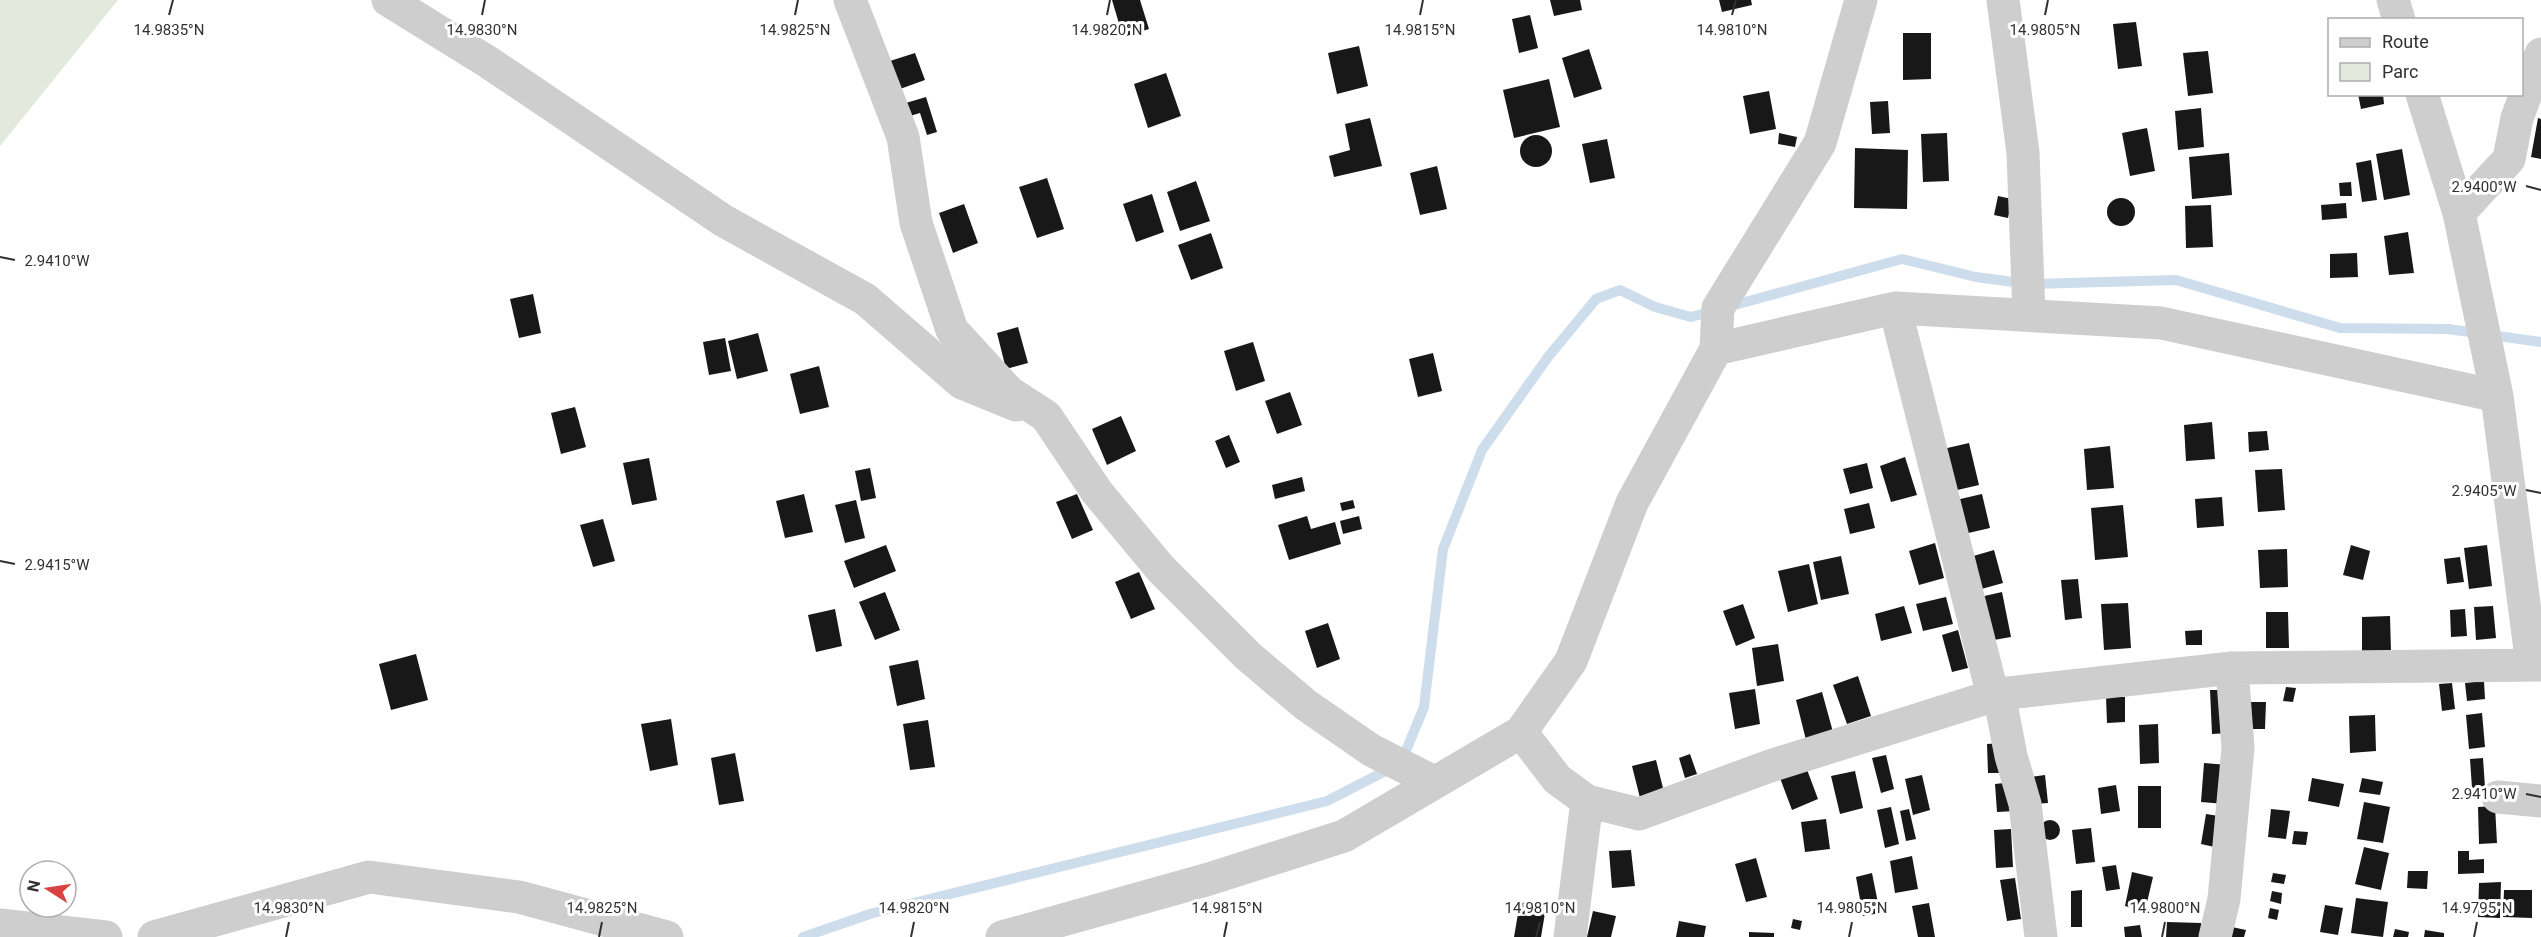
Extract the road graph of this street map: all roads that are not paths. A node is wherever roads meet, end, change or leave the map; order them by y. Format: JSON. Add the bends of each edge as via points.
{"nodes":[{"id":1,"x":388,"y":0,"type":"edge"},
{"id":2,"x":850,"y":0,"type":"edge"},
{"id":3,"x":1861,"y":0,"type":"edge"},
{"id":4,"x":2003,"y":0,"type":"edge"},
{"id":5,"x":2393,"y":0,"type":"edge"},
{"id":6,"x":2398,"y":18,"type":"edge"},
{"id":7,"x":2541,"y":54,"type":"edge"},
{"id":8,"x":2423,"y":96,"type":"edge"},
{"id":9,"x":2459,"y":213,"type":"junction"},
{"id":10,"x":1895,"y":308,"type":"junction"},
{"id":11,"x":2029,"y":315,"type":"junction"},
{"id":12,"x":1716,"y":349,"type":"junction"},
{"id":13,"x":2497,"y":396,"type":"junction"},
{"id":14,"x":1046,"y":416,"type":"junction"},
{"id":15,"x":2536,"y":665,"type":"edge"},
{"id":16,"x":2232,"y":668,"type":"junction"},
{"id":17,"x":1996,"y":695,"type":"junction"},
{"id":18,"x":1521,"y":732,"type":"junction"},
{"id":19,"x":1434,"y":782,"type":"junction"},
{"id":20,"x":2498,"y":797,"type":"dead end"},
{"id":21,"x":1587,"y":801,"type":"junction"},
{"id":22,"x":2541,"y":801,"type":"edge"},
{"id":23,"x":0,"y":925,"type":"edge"},
{"id":24,"x":106,"y":937,"type":"edge"},
{"id":25,"x":154,"y":937,"type":"edge"},
{"id":26,"x":667,"y":937,"type":"edge"},
{"id":27,"x":1002,"y":937,"type":"edge"},
{"id":28,"x":1570,"y":937,"type":"edge"},
{"id":29,"x":2041,"y":937,"type":"edge"},
{"id":30,"x":2215,"y":937,"type":"edge"}],
"edges":[{"from":1,"to":14,"type":"street","via":[[488,62],[724,222],[865,299],[962,383]]},
{"from":2,"to":14,"type":"street","via":[[903,137],[916,223],[952,330],[1009,392]]},
{"from":3,"to":12,"type":"street","via":[[1820,143],[1718,308]]},
{"from":4,"to":11,"type":"street","via":[[2023,153]]},
{"from":5,"to":6,"type":"street"},
{"from":7,"to":9,"type":"street","via":[[2517,118],[2509,159]]},
{"from":8,"to":9,"type":"street"},
{"from":9,"to":13,"type":"street"},
{"from":10,"to":11,"type":"street"},
{"from":10,"to":12,"type":"street"},
{"from":10,"to":17,"type":"street"},
{"from":11,"to":13,"type":"street","via":[[2161,323]]},
{"from":12,"to":18,"type":"street","via":[[1632,503],[1571,661]]},
{"from":13,"to":15,"type":"street"},
{"from":14,"to":19,"type":"street","via":[[1097,492],[1161,568],[1248,656],[1306,705],[1371,750]]},
{"from":15,"to":16,"type":"street"},
{"from":16,"to":17,"type":"street"},
{"from":16,"to":30,"type":"street","via":[[2238,748],[2224,899]]},
{"from":17,"to":21,"type":"street","via":[[1770,766],[1639,814]]},
{"from":17,"to":29,"type":"street","via":[[2025,804]]},
{"from":18,"to":19,"type":"street"},
{"from":18,"to":21,"type":"street","via":[[1557,779]]},
{"from":19,"to":27,"type":"street","via":[[1344,836],[1209,879]]},
{"from":20,"to":22,"type":"street"},
{"from":21,"to":28,"type":"street"},
{"from":23,"to":24,"type":"street"},
{"from":25,"to":26,"type":"street","via":[[369,877],[519,897]]}]}
